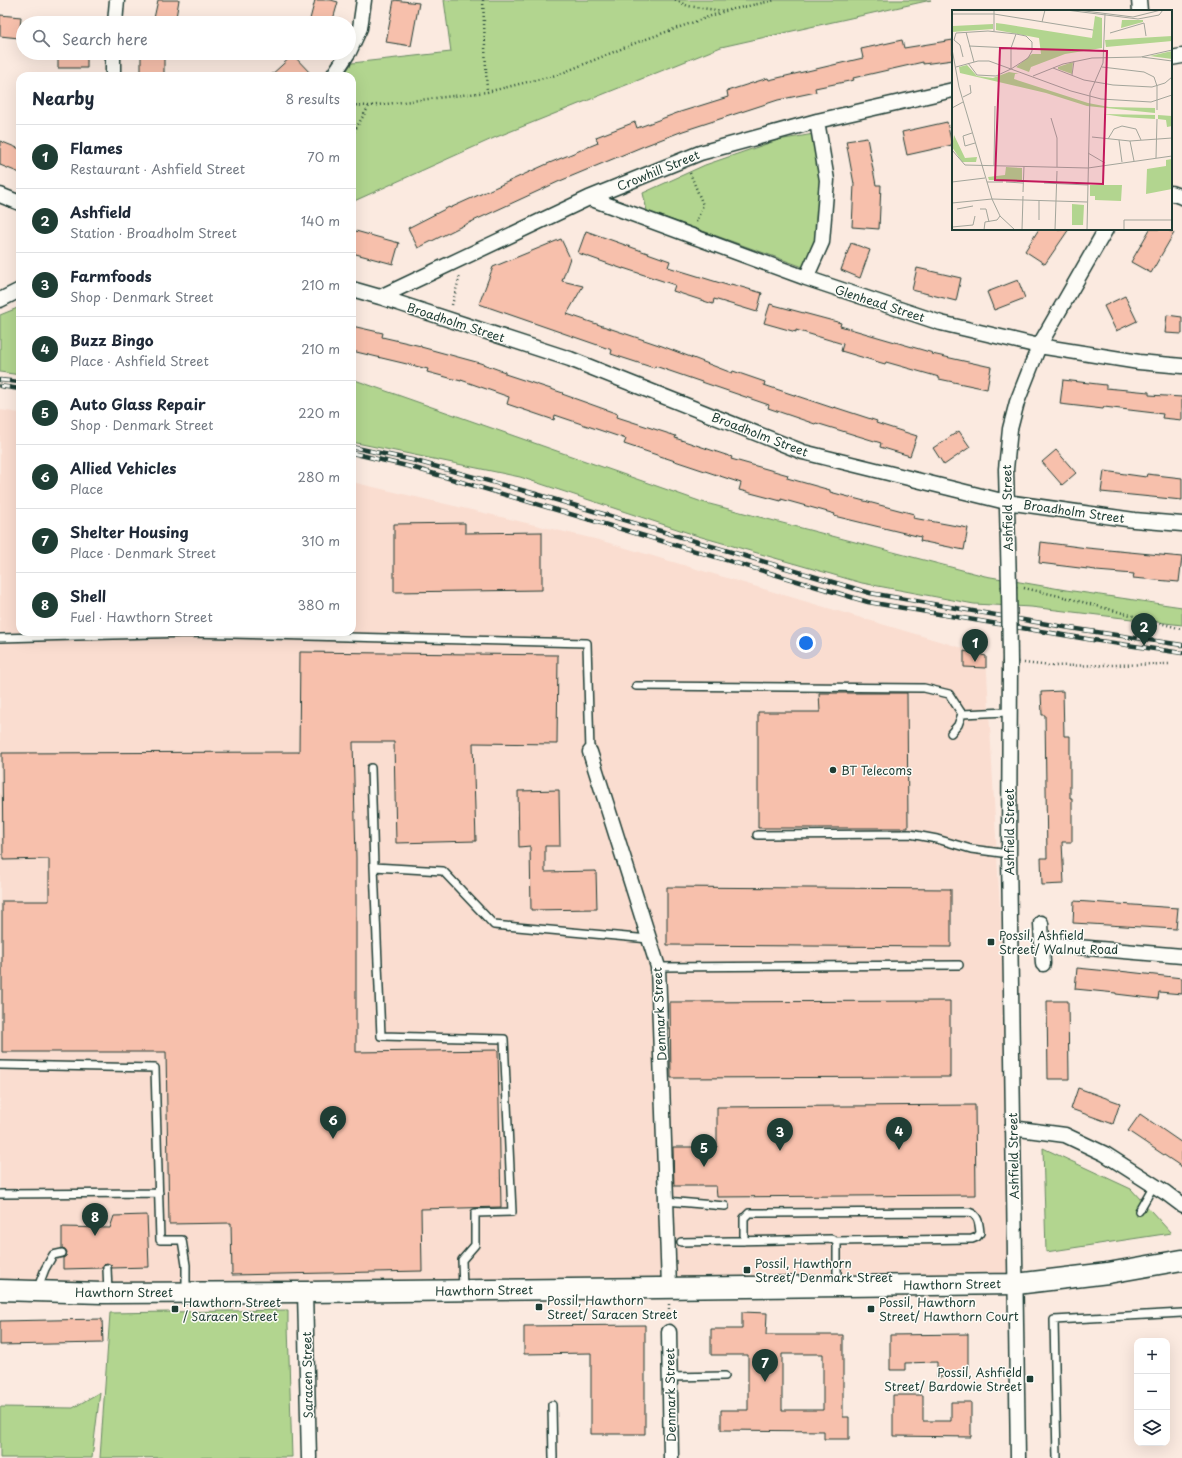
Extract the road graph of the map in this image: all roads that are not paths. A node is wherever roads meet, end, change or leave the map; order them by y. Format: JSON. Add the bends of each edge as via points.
{"nodes":[{"id":1,"x":117,"y":0,"type":"edge"},
{"id":2,"x":364,"y":0,"type":"edge"},
{"id":3,"x":1139,"y":0,"type":"edge"},
{"id":4,"x":1140,"y":10,"type":"edge"},
{"id":5,"x":116,"y":16,"type":"edge"},
{"id":6,"x":356,"y":37,"type":"edge"},
{"id":7,"x":1182,"y":56,"type":"edge"},
{"id":8,"x":1172,"y":58,"type":"edge"},
{"id":9,"x":113,"y":60,"type":"edge"},
{"id":10,"x":344,"y":60,"type":"edge"},
{"id":11,"x":113,"y":72,"type":"edge"},
{"id":12,"x":336,"y":72,"type":"edge"},
{"id":13,"x":952,"y":90,"type":"edge"},
{"id":14,"x":818,"y":121,"type":"junction"},
{"id":15,"x":1172,"y":193,"type":"edge"},
{"id":16,"x":0,"y":196,"type":"edge"},
{"id":17,"x":1182,"y":197,"type":"edge"},
{"id":18,"x":589,"y":198,"type":"junction"},
{"id":19,"x":16,"y":202,"type":"edge"},
{"id":20,"x":1105,"y":230,"type":"edge"},
{"id":21,"x":806,"y":278,"type":"junction"},
{"id":22,"x":356,"y":290,"type":"edge"},
{"id":23,"x":16,"y":292,"type":"edge"},
{"id":24,"x":380,"y":297,"type":"junction"},
{"id":25,"x":0,"y":300,"type":"edge"},
{"id":26,"x":1039,"y":346,"type":"junction"},
{"id":27,"x":1182,"y":366,"type":"edge"},
{"id":28,"x":1006,"y":502,"type":"junction"},
{"id":29,"x":1182,"y":524,"type":"edge"},
{"id":30,"x":63,"y":636,"type":"edge"},
{"id":31,"x":334,"y":636,"type":"edge"},
{"id":32,"x":0,"y":638,"type":"edge"},
{"id":33,"x":636,"y":686,"type":"dead end"},
{"id":34,"x":1008,"y":712,"type":"junction"},
{"id":35,"x":962,"y":714,"type":"junction"},
{"id":36,"x":951,"y":733,"type":"dead end"},
{"id":37,"x":590,"y":752,"type":"joint"},
{"id":38,"x":371,"y":768,"type":"dead end"},
{"id":39,"x":757,"y":835,"type":"dead end"},
{"id":40,"x":1009,"y":854,"type":"junction"},
{"id":41,"x":374,"y":867,"type":"junction"},
{"id":42,"x":1041,"y":923,"type":"dead end"},
{"id":43,"x":649,"y":939,"type":"junction"},
{"id":44,"x":1042,"y":944,"type":"junction"},
{"id":45,"x":1182,"y":956,"type":"edge"},
{"id":46,"x":1042,"y":964,"type":"dead end"},
{"id":47,"x":959,"y":965,"type":"dead end"},
{"id":48,"x":658,"y":967,"type":"junction"},
{"id":49,"x":0,"y":1065,"type":"edge"},
{"id":50,"x":1012,"y":1128,"type":"junction"},
{"id":51,"x":1154,"y":1185,"type":"junction"},
{"id":52,"x":158,"y":1193,"type":"junction"},
{"id":53,"x":0,"y":1194,"type":"edge"},
{"id":54,"x":666,"y":1201,"type":"junction"},
{"id":55,"x":1182,"y":1205,"type":"edge"},
{"id":56,"x":725,"y":1206,"type":"dead end"},
{"id":57,"x":1140,"y":1211,"type":"dead end"},
{"id":58,"x":744,"y":1241,"type":"junction"},
{"id":59,"x":836,"y":1241,"type":"junction"},
{"id":60,"x":681,"y":1242,"type":"dead end"},
{"id":61,"x":62,"y":1254,"type":"dead end"},
{"id":62,"x":1182,"y":1260,"type":"edge"},
{"id":63,"x":106,"y":1268,"type":"dead end"},
{"id":64,"x":1016,"y":1284,"type":"junction"},
{"id":65,"x":837,"y":1285,"type":"junction"},
{"id":66,"x":668,"y":1287,"type":"junction"},
{"id":67,"x":0,"y":1290,"type":"edge"},
{"id":68,"x":37,"y":1290,"type":"junction"},
{"id":69,"x":463,"y":1290,"type":"junction"},
{"id":70,"x":108,"y":1292,"type":"junction"},
{"id":71,"x":186,"y":1292,"type":"junction"},
{"id":72,"x":305,"y":1292,"type":"junction"},
{"id":73,"x":1182,"y":1313,"type":"edge"},
{"id":74,"x":669,"y":1332,"type":"road end"},
{"id":75,"x":670,"y":1376,"type":"junction"},
{"id":76,"x":725,"y":1376,"type":"dead end"},
{"id":77,"x":552,"y":1405,"type":"dead end"},
{"id":78,"x":309,"y":1458,"type":"edge"},
{"id":79,"x":553,"y":1458,"type":"edge"},
{"id":80,"x":671,"y":1458,"type":"edge"},
{"id":81,"x":1018,"y":1458,"type":"edge"},
{"id":82,"x":1057,"y":1458,"type":"edge"}],
"edges":[{"from":1,"to":5,"type":"street"},
{"from":2,"to":6,"type":"street","via":[[360,28]]},
{"from":3,"to":4,"type":"street"},
{"from":7,"to":8,"type":"street"},
{"from":9,"to":11,"type":"street"},
{"from":10,"to":12,"type":"street"},
{"from":13,"to":14,"type":"street","name":"Crowhill Street"},
{"from":14,"to":18,"type":"street","name":"Crowhill Street","via":[[700,153]]},
{"from":14,"to":21,"type":"street","via":[[827,180],[822,242]]},
{"from":15,"to":17,"type":"street"},
{"from":16,"to":19,"type":"street"},
{"from":18,"to":21,"type":"street","name":"Glenhead Street"},
{"from":18,"to":24,"type":"street","name":"Crowhill Street"},
{"from":20,"to":26,"type":"street","name":"Ashfield Street"},
{"from":21,"to":26,"type":"street","name":"Glenhead Street","via":[[941,323]]},
{"from":22,"to":24,"type":"street","name":"Broadholm Street"},
{"from":23,"to":25,"type":"street"},
{"from":24,"to":28,"type":"street","name":"Broadholm Street","via":[[570,359],[803,452]]},
{"from":26,"to":27,"type":"street","name":"Glenhead Street"},
{"from":26,"to":28,"type":"street","name":"Ashfield Street","via":[[1017,402],[1010,429]]},
{"from":28,"to":29,"type":"street","name":"Broadholm Street"},
{"from":28,"to":34,"type":"street","name":"Ashfield Street","bridge":true,"via":[[1010,663]]},
{"from":30,"to":32,"type":"lane"},
{"from":31,"to":37,"type":"lane","via":[[587,643]]},
{"from":33,"to":35,"type":"lane","via":[[924,688],[948,694]]},
{"from":34,"to":35,"type":"lane"},
{"from":34,"to":40,"type":"street","name":"Ashfield Street"},
{"from":35,"to":36,"type":"lane","via":[[958,725]]},
{"from":37,"to":43,"type":"street","name":"Denmark Street"},
{"from":38,"to":41,"type":"lane"},
{"from":39,"to":40,"type":"lane","via":[[910,834],[971,849]]},
{"from":40,"to":50,"type":"street","name":"Ashfield Street"},
{"from":41,"to":43,"type":"lane","via":[[443,871],[494,925]]},
{"from":41,"to":69,"type":"lane","via":[[381,1036],[504,1039],[512,1212],[476,1213],[475,1245],[462,1260]]},
{"from":42,"to":44,"type":"street"},
{"from":43,"to":48,"type":"street","name":"Denmark Street"},
{"from":44,"to":45,"type":"street"},
{"from":44,"to":46,"type":"street"},
{"from":47,"to":48,"type":"lane"},
{"from":48,"to":54,"type":"street","name":"Denmark Street"},
{"from":49,"to":52,"type":"lane","via":[[155,1068]]},
{"from":50,"to":51,"type":"street","via":[[1065,1135],[1105,1154]]},
{"from":50,"to":64,"type":"street","name":"Ashfield Street"},
{"from":51,"to":55,"type":"street"},
{"from":51,"to":57,"type":"lane"},
{"from":52,"to":53,"type":"lane"},
{"from":52,"to":71,"type":"lane","via":[[160,1240],[182,1240],[186,1265]]},
{"from":54,"to":56,"type":"lane"},
{"from":54,"to":66,"type":"street","name":"Denmark Street"},
{"from":58,"to":59,"type":"lane"},
{"from":58,"to":59,"type":"lane","via":[[744,1218],[749,1213],[969,1212],[977,1216],[980,1233],[972,1240]]},
{"from":58,"to":60,"type":"lane"},
{"from":59,"to":65,"type":"lane"},
{"from":61,"to":68,"type":"lane","via":[[53,1255],[44,1269]]},
{"from":62,"to":64,"type":"main road","name":"Hawthorn Street","via":[[1108,1273]]},
{"from":63,"to":70,"type":"lane"},
{"from":64,"to":65,"type":"main road","name":"Hawthorn Street"},
{"from":64,"to":81,"type":"street","name":"Ashfield Street"},
{"from":65,"to":66,"type":"main road","name":"Hawthorn Street"},
{"from":66,"to":69,"type":"main road","name":"Hawthorn Street"},
{"from":67,"to":68,"type":"main road","name":"Hawthorn Street"},
{"from":68,"to":70,"type":"main road","name":"Hawthorn Street"},
{"from":69,"to":72,"type":"main road","name":"Hawthorn Street"},
{"from":70,"to":71,"type":"main road","name":"Hawthorn Street"},
{"from":71,"to":72,"type":"main road","name":"Hawthorn Street"},
{"from":72,"to":78,"type":"street","name":"Saracen Street"},
{"from":73,"to":82,"type":"lane","via":[[1054,1320]]},
{"from":74,"to":75,"type":"street","name":"Denmark Street"},
{"from":75,"to":76,"type":"lane"},
{"from":75,"to":80,"type":"street","name":"Denmark Street"},
{"from":77,"to":79,"type":"lane"}]}
